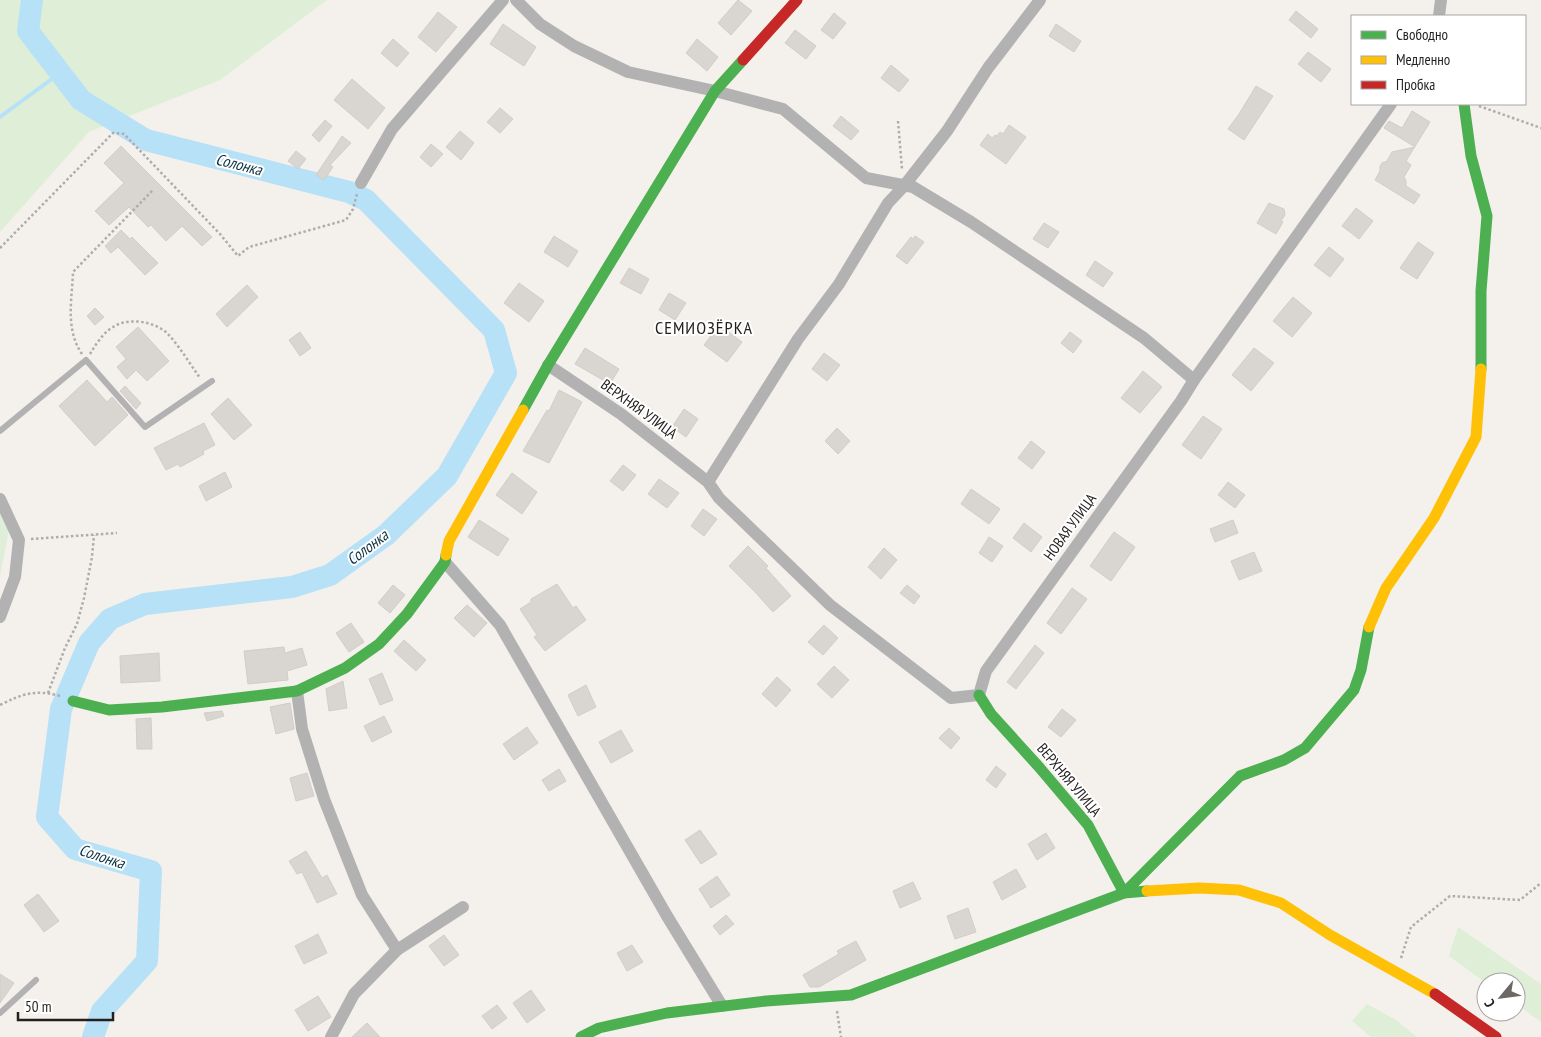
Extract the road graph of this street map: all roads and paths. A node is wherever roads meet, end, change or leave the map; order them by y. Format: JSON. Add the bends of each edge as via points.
{"nodes":[{"id":1,"x":503,"y":0,"type":"edge"},
{"id":2,"x":516,"y":0,"type":"edge"},
{"id":3,"x":797,"y":0,"type":"edge"},
{"id":4,"x":1040,"y":0,"type":"edge"},
{"id":5,"x":1441,"y":0,"type":"edge"},
{"id":6,"x":1439,"y":15,"type":"edge"},
{"id":7,"x":715,"y":90,"type":"junction"},
{"id":8,"x":1389,"y":105,"type":"edge"},
{"id":9,"x":1464,"y":105,"type":"edge"},
{"id":10,"x":1475,"y":105,"type":"edge"},
{"id":11,"x":898,"y":121,"type":"dead end"},
{"id":12,"x":1541,"y":128,"type":"edge"},
{"id":13,"x":361,"y":183,"type":"joint"},
{"id":14,"x":904,"y":186,"type":"junction"},
{"id":15,"x":153,"y":190,"type":"dead end"},
{"id":16,"x":0,"y":248,"type":"edge"},
{"id":17,"x":86,"y":360,"type":"junction"},
{"id":18,"x":548,"y":365,"type":"junction"},
{"id":19,"x":1194,"y":380,"type":"junction"},
{"id":20,"x":212,"y":381,"type":"dead end"},
{"id":21,"x":206,"y":385,"type":"junction"},
{"id":22,"x":0,"y":431,"type":"edge"},
{"id":23,"x":708,"y":482,"type":"junction"},
{"id":24,"x":0,"y":499,"type":"edge"},
{"id":25,"x":117,"y":533,"type":"dead end"},
{"id":26,"x":94,"y":535,"type":"junction"},
{"id":27,"x":19,"y":540,"type":"junction"},
{"id":28,"x":445,"y":562,"type":"junction"},
{"id":29,"x":0,"y":617,"type":"edge"},
{"id":30,"x":297,"y":691,"type":"junction"},
{"id":31,"x":48,"y":693,"type":"junction"},
{"id":32,"x":979,"y":695,"type":"junction"},
{"id":33,"x":58,"y":696,"type":"dead end"},
{"id":34,"x":73,"y":701,"type":"dead end"},
{"id":35,"x":0,"y":705,"type":"edge"},
{"id":36,"x":1541,"y":884,"type":"edge"},
{"id":37,"x":1124,"y":893,"type":"junction"},
{"id":38,"x":463,"y":907,"type":"dead end"},
{"id":39,"x":398,"y":950,"type":"junction"},
{"id":40,"x":1396,"y":972,"type":"junction"},
{"id":41,"x":36,"y":980,"type":"dead end"},
{"id":42,"x":835,"y":996,"type":"junction"},
{"id":43,"x":722,"y":1006,"type":"junction"},
{"id":44,"x":0,"y":1013,"type":"edge"},
{"id":45,"x":331,"y":1037,"type":"edge"},
{"id":46,"x":580,"y":1037,"type":"edge"},
{"id":47,"x":841,"y":1037,"type":"edge"},
{"id":48,"x":1496,"y":1037,"type":"edge"}],
"edges":[{"from":1,"to":13,"type":"street","via":[[392,129]]},
{"from":2,"to":7,"type":"street","via":[[540,24],[574,46],[628,72]]},
{"from":3,"to":7,"type":"street"},
{"from":4,"to":14,"type":"street"},
{"from":5,"to":6,"type":"street"},
{"from":7,"to":14,"type":"street","via":[[783,108],[866,178]]},
{"from":7,"to":18,"type":"street"},
{"from":8,"to":19,"type":"street","name":"НОВАЯ УЛИЦА"},
{"from":9,"to":37,"type":"street","via":[[1471,156],[1487,216],[1476,438],[1434,518],[1386,588],[1367,631],[1361,670],[1354,690],[1305,748],[1284,760],[1240,776]]},
{"from":10,"to":12,"type":"path"},
{"from":11,"to":14,"type":"path"},
{"from":13,"to":16,"type":"path","via":[[346,220],[249,247],[238,256],[124,134],[113,133]]},
{"from":14,"to":19,"type":"street","via":[[913,187],[971,222],[1056,278],[1144,338]]},
{"from":14,"to":23,"type":"street","via":[[888,203],[839,284],[798,339]]},
{"from":15,"to":17,"type":"path","via":[[73,272],[70,327],[75,344]]},
{"from":17,"to":21,"type":"lane","via":[[145,427]]},
{"from":17,"to":21,"type":"path","via":[[97,342],[114,326],[133,321],[148,323],[166,332]]},
{"from":17,"to":22,"type":"lane"},
{"from":18,"to":23,"type":"street","name":"ВЕРХНЯЯ УЛИЦА","via":[[621,414]]},
{"from":18,"to":28,"type":"street","via":[[449,541]]},
{"from":19,"to":32,"type":"street","name":"НОВАЯ УЛИЦА","via":[[986,671]]},
{"from":20,"to":21,"type":"lane"},
{"from":23,"to":32,"type":"street","name":"ВЕРХНЯЯ УЛИЦА","via":[[719,498],[830,605],[951,698]]},
{"from":24,"to":27,"type":"street"},
{"from":25,"to":26,"type":"path"},
{"from":26,"to":27,"type":"path"},
{"from":26,"to":31,"type":"path","via":[[77,624]]},
{"from":27,"to":29,"type":"street","via":[[14,576]]},
{"from":28,"to":30,"type":"street","via":[[407,614],[379,644],[345,668]]},
{"from":28,"to":43,"type":"street","via":[[500,625]]},
{"from":30,"to":34,"type":"street","via":[[109,710]]},
{"from":30,"to":39,"type":"street","via":[[302,729],[324,799],[362,894]]},
{"from":31,"to":33,"type":"path"},
{"from":31,"to":35,"type":"path","via":[[24,694]]},
{"from":32,"to":37,"type":"street","name":"ВЕРХНЯЯ УЛИЦА","via":[[991,714],[1088,825]]},
{"from":36,"to":40,"type":"path","via":[[1520,900],[1450,896],[1410,927]]},
{"from":37,"to":40,"type":"street","via":[[1198,888],[1239,890],[1281,903]]},
{"from":37,"to":42,"type":"street","via":[[851,995]]},
{"from":38,"to":39,"type":"street"},
{"from":39,"to":45,"type":"street","via":[[354,994]]},
{"from":40,"to":48,"type":"street","via":[[1430,990]]},
{"from":41,"to":44,"type":"lane"},
{"from":42,"to":43,"type":"street"},
{"from":42,"to":47,"type":"path"},
{"from":43,"to":46,"type":"street","via":[[667,1013],[599,1028]]}]}
